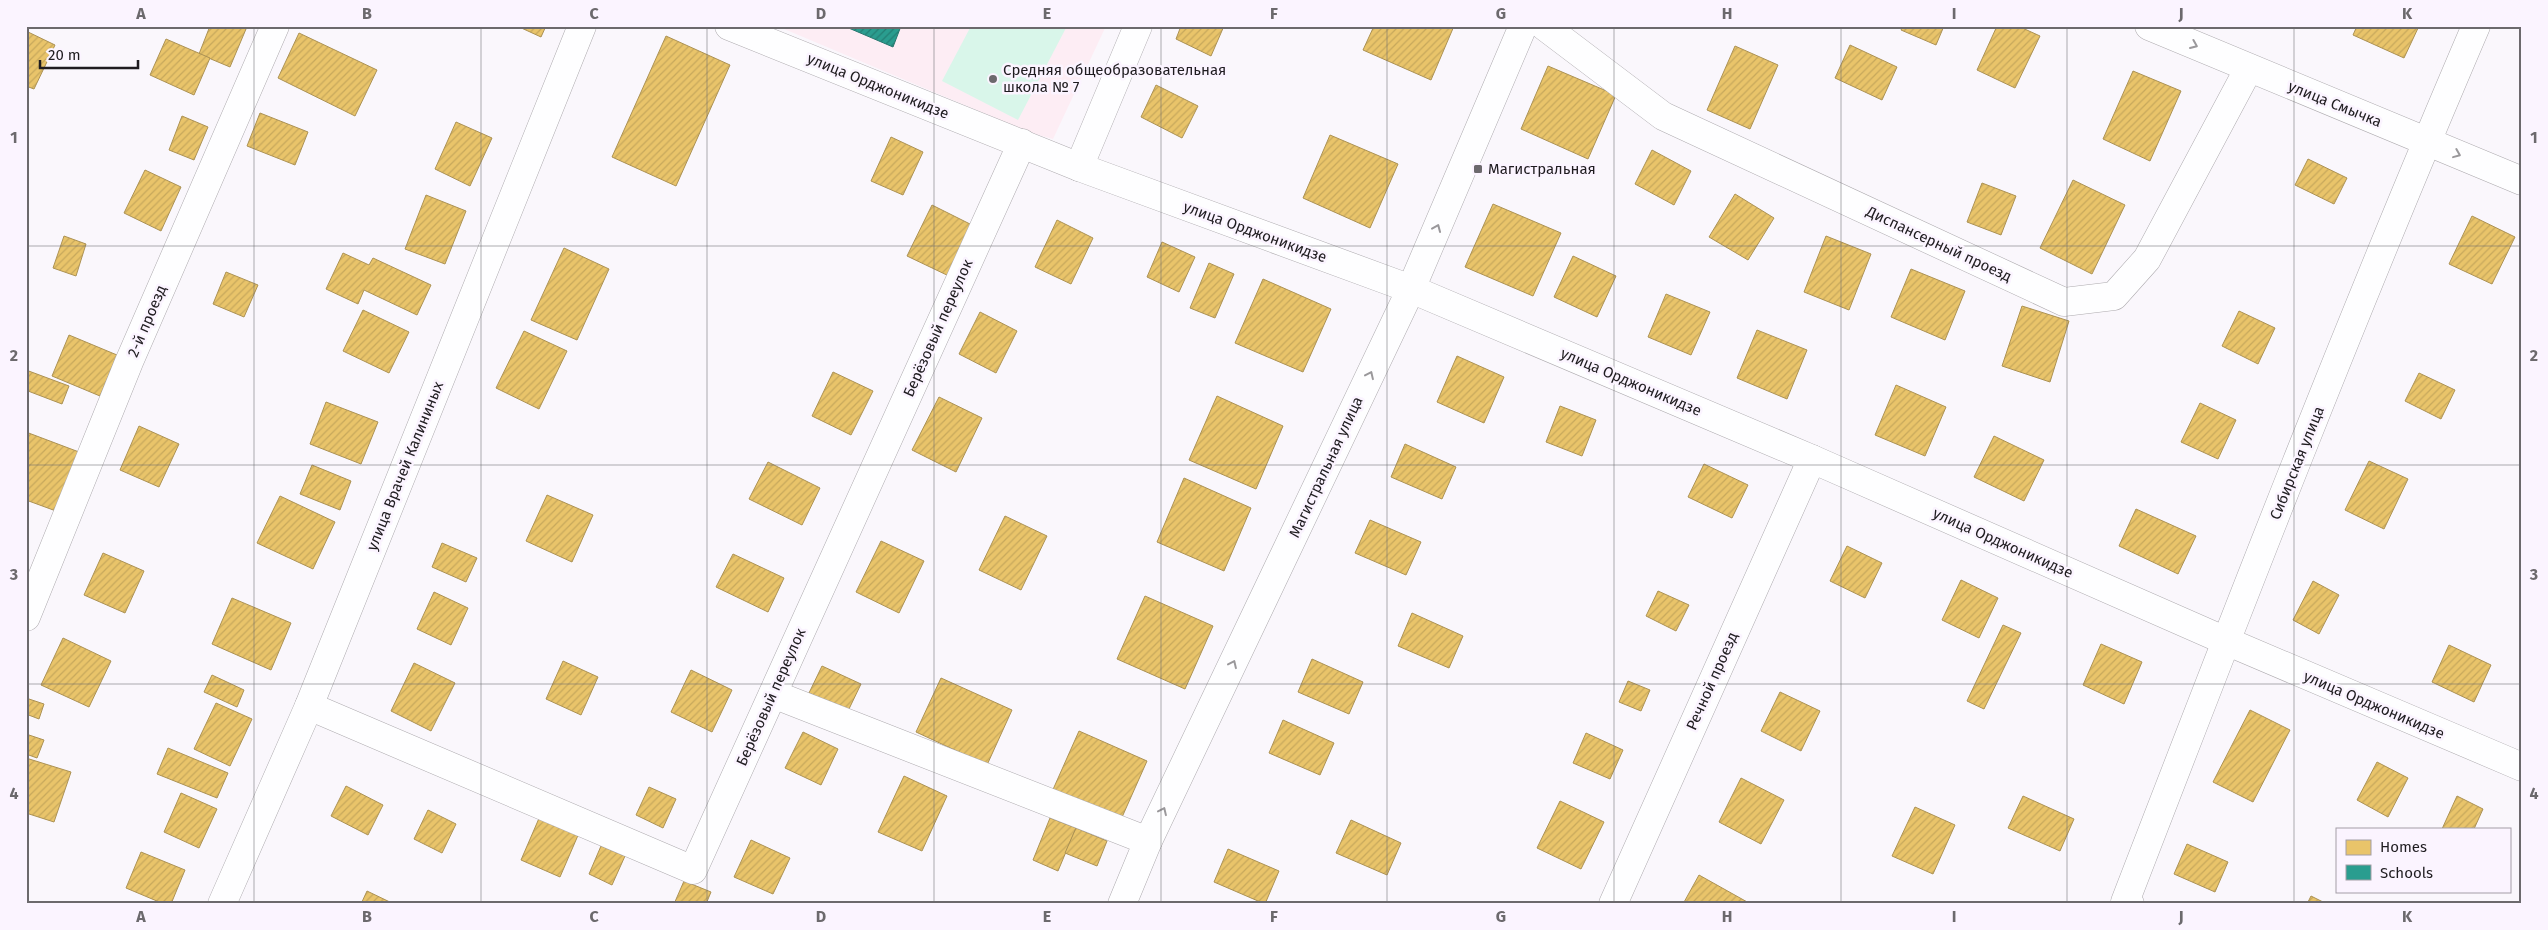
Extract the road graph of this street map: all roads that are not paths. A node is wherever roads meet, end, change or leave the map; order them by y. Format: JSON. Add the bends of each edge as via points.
{"nodes":[{"id":1,"x":275,"y":26,"type":"edge"},
{"id":2,"x":582,"y":26,"type":"edge"},
{"id":3,"x":729,"y":26,"type":"edge"},
{"id":4,"x":1138,"y":26,"type":"edge"},
{"id":5,"x":1523,"y":26,"type":"edge"},
{"id":6,"x":1544,"y":26,"type":"edge"},
{"id":7,"x":2149,"y":26,"type":"edge"},
{"id":8,"x":2476,"y":26,"type":"edge"},
{"id":9,"x":2248,"y":68,"type":"junction"},
{"id":10,"x":2427,"y":141,"type":"junction"},
{"id":11,"x":1022,"y":143,"type":"junction"},
{"id":12,"x":1079,"y":167,"type":"junction"},
{"id":13,"x":2522,"y":181,"type":"edge"},
{"id":14,"x":1411,"y":288,"type":"junction"},
{"id":15,"x":1812,"y":459,"type":"junction"},
{"id":16,"x":26,"y":617,"type":"edge"},
{"id":17,"x":2226,"y":641,"type":"junction"},
{"id":18,"x":773,"y":694,"type":"junction"},
{"id":19,"x":309,"y":706,"type":"junction"},
{"id":20,"x":2522,"y":768,"type":"edge"},
{"id":21,"x":1148,"y":842,"type":"junction"},
{"id":22,"x":2127,"y":903,"type":"edge"},
{"id":23,"x":222,"y":904,"type":"edge"},
{"id":24,"x":1122,"y":904,"type":"edge"},
{"id":25,"x":1613,"y":904,"type":"edge"}],
"edges":[{"from":1,"to":16,"type":"street","name":"2-й проезд","via":[[129,362]]},
{"from":2,"to":19,"type":"street","name":"улица Врачей Калининых"},
{"from":3,"to":11,"type":"street","name":"улица Орджоникидзе"},
{"from":4,"to":12,"type":"street"},
{"from":14,"to":5,"type":"street","name":"Магистральная улица","one_way":true},
{"from":6,"to":9,"type":"street","name":"Диспансерный проезд","via":[[1663,116],[2064,302],[2114,296],[2147,259]]},
{"from":7,"to":9,"type":"street","name":"улица Смычка","one_way":true},
{"from":8,"to":10,"type":"street","name":"Сибирская улица"},
{"from":9,"to":10,"type":"street","name":"улица Смычка"},
{"from":10,"to":13,"type":"street","name":"улица Смычка","one_way":true},
{"from":10,"to":17,"type":"street","name":"Сибирская улица"},
{"from":11,"to":12,"type":"street","name":"улица Орджоникидзе"},
{"from":11,"to":18,"type":"street","name":"Берёзовый переулок"},
{"from":12,"to":14,"type":"street","name":"улица Орджоникидзе"},
{"from":14,"to":15,"type":"street","name":"улица Орджоникидзе"},
{"from":21,"to":14,"type":"street","name":"Магистральная улица","one_way":true},
{"from":15,"to":17,"type":"street","name":"улица Орджоникидзе"},
{"from":15,"to":25,"type":"street","name":"Речной проезд"},
{"from":17,"to":20,"type":"street","name":"улица Орджоникидзе"},
{"from":17,"to":22,"type":"street","name":"Сибирская улица"},
{"from":18,"to":19,"type":"street","name":"Берёзовый переулок","via":[[693,870]]},
{"from":18,"to":21,"type":"street"},
{"from":19,"to":23,"type":"street","name":"улица Врачей Калининых"},
{"from":21,"to":24,"type":"street","name":"Магистральная улица"}]}
